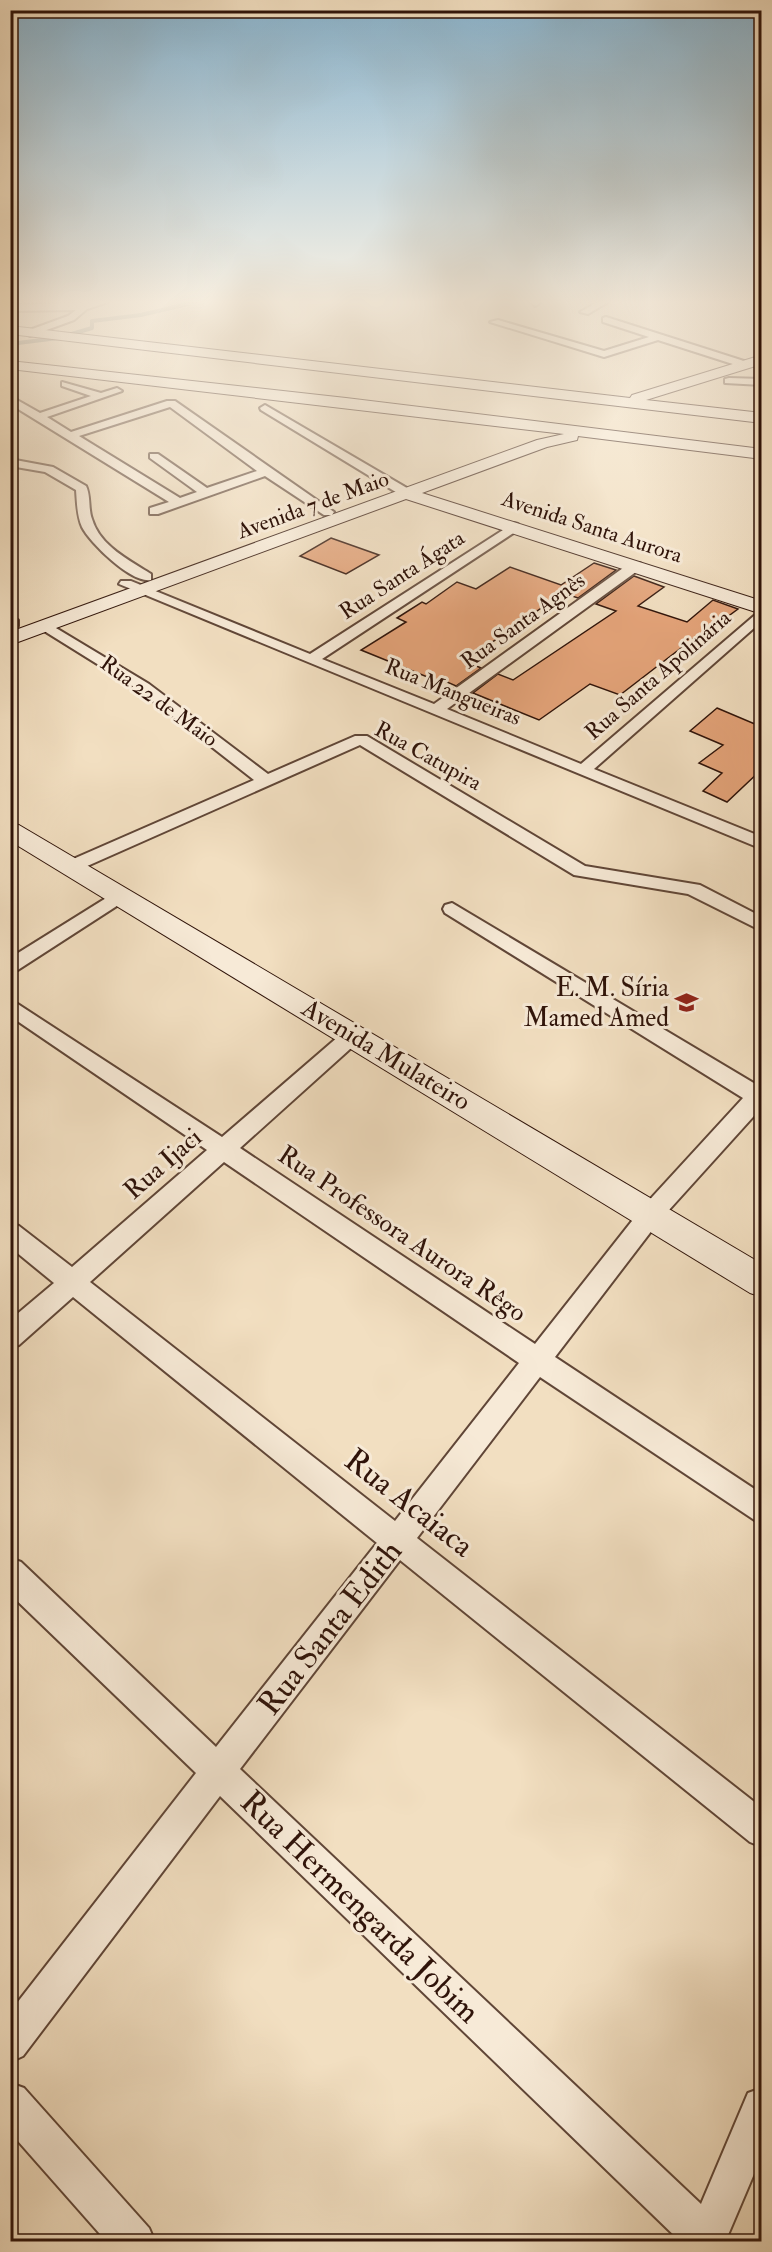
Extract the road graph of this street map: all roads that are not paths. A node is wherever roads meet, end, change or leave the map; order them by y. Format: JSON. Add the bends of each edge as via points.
{"nodes":[{"id":1,"x":24,"y":407,"type":"edge"},
{"id":2,"x":67,"y":407,"type":"edge"},
{"id":3,"x":156,"y":407,"type":"edge"},
{"id":4,"x":176,"y":407,"type":"edge"},
{"id":5,"x":383,"y":407,"type":"edge"},
{"id":6,"x":664,"y":407,"type":"edge"},
{"id":7,"x":693,"y":407,"type":"edge"},
{"id":8,"x":265,"y":408,"type":"dead end"},
{"id":9,"x":709,"y":412,"type":"junction"},
{"id":10,"x":40,"y":416,"type":"junction"},
{"id":11,"x":762,"y":418,"type":"edge"},
{"id":12,"x":484,"y":419,"type":"junction"},
{"id":13,"x":72,"y":435,"type":"junction"},
{"id":14,"x":634,"y":439,"type":"junction"},
{"id":15,"x":762,"y":454,"type":"edge"},
{"id":16,"x":154,"y":456,"type":"dead end"},
{"id":17,"x":10,"y":462,"type":"edge"},
{"id":18,"x":266,"y":472,"type":"junction"},
{"id":19,"x":402,"y":491,"type":"junction"},
{"id":20,"x":206,"y":492,"type":"junction"},
{"id":21,"x":178,"y":502,"type":"junction"},
{"id":22,"x":154,"y":510,"type":"dead end"},
{"id":23,"x":328,"y":512,"type":"junction"},
{"id":24,"x":514,"y":527,"type":"junction"},
{"id":25,"x":635,"y":566,"type":"junction"},
{"id":26,"x":145,"y":584,"type":"junction"},
{"id":27,"x":762,"y":608,"type":"edge"},
{"id":28,"x":762,"y":613,"type":"edge"},
{"id":29,"x":46,"y":626,"type":"junction"},
{"id":30,"x":11,"y":627,"type":"edge"},
{"id":31,"x":312,"y":659,"type":"junction"},
{"id":32,"x":436,"y":710,"type":"junction"},
{"id":33,"x":584,"y":770,"type":"junction"},
{"id":34,"x":268,"y":782,"type":"junction"},
{"id":35,"x":10,"y":830,"type":"edge"},
{"id":36,"x":758,"y":836,"type":"edge"},
{"id":37,"x":70,"y":867,"type":"junction"},
{"id":38,"x":119,"y":896,"type":"junction"},
{"id":39,"x":452,"y":909,"type":"dead end"},
{"id":40,"x":762,"y":925,"type":"edge"},
{"id":41,"x":10,"y":968,"type":"edge"},
{"id":42,"x":10,"y":1006,"type":"edge"},
{"id":43,"x":353,"y":1035,"type":"junction"},
{"id":44,"x":759,"y":1094,"type":"edge"},
{"id":45,"x":223,"y":1149,"type":"junction"},
{"id":46,"x":651,"y":1214,"type":"junction"},
{"id":47,"x":10,"y":1233,"type":"edge"},
{"id":48,"x":72,"y":1282,"type":"junction"},
{"id":49,"x":762,"y":1282,"type":"edge"},
{"id":50,"x":10,"y":1336,"type":"edge"},
{"id":51,"x":539,"y":1359,"type":"junction"},
{"id":52,"x":762,"y":1511,"type":"edge"},
{"id":53,"x":399,"y":1541,"type":"junction"},
{"id":54,"x":10,"y":1573,"type":"edge"},
{"id":55,"x":218,"y":1771,"type":"junction"},
{"id":56,"x":762,"y":1830,"type":"edge"},
{"id":57,"x":10,"y":2043,"type":"edge"},
{"id":58,"x":10,"y":2102,"type":"edge"},
{"id":59,"x":762,"y":2107,"type":"edge"},
{"id":60,"x":708,"y":2240,"type":"edge"},
{"id":61,"x":135,"y":2241,"type":"edge"}],
"edges":[{"from":1,"to":10,"type":"street"},
{"from":2,"to":10,"type":"street"},
{"from":3,"to":13,"type":"street"},
{"from":4,"to":18,"type":"street"},
{"from":5,"to":12,"type":"main road"},
{"from":6,"to":9,"type":"main road"},
{"from":7,"to":9,"type":"main road"},
{"from":8,"to":19,"type":"street"},
{"from":9,"to":11,"type":"main road"},
{"from":10,"to":13,"type":"street"},
{"from":12,"to":14,"type":"main road"},
{"from":12,"to":19,"type":"main road","name":"Avenida 7 de Maio","via":[[511,427],[518,434],[516,441]]},
{"from":13,"to":21,"type":"street"},
{"from":14,"to":15,"type":"main road"},
{"from":14,"to":19,"type":"main road","name":"Avenida 7 de Maio","via":[[585,436],[553,440]]},
{"from":16,"to":20,"type":"street"},
{"from":17,"to":26,"type":"street","name":"Rua Mangueiras","via":[[34,465],[71,479],[82,489],[85,520],[100,542]]},
{"from":18,"to":20,"type":"street"},
{"from":18,"to":23,"type":"street"},
{"from":19,"to":23,"type":"main road","name":"Avenida 7 de Maio"},
{"from":19,"to":24,"type":"main road","name":"Avenida Santa Aurora"},
{"from":19,"to":26,"type":"main road","name":"Avenida 7 de Maio"},
{"from":20,"to":21,"type":"street"},
{"from":21,"to":22,"type":"street"},
{"from":23,"to":26,"type":"main road","name":"Avenida 7 de Maio"},
{"from":24,"to":25,"type":"main road","name":"Avenida Santa Aurora"},
{"from":24,"to":31,"type":"street","name":"Rua Santa Ágata"},
{"from":25,"to":27,"type":"main road","name":"Avenida Santa Aurora"},
{"from":25,"to":32,"type":"street","name":"Rua Santa Agnês"},
{"from":26,"to":29,"type":"main road","name":"Avenida 7 de Maio"},
{"from":26,"to":30,"type":"main road","name":"Avenida 7 de Maio","via":[[126,584]]},
{"from":26,"to":31,"type":"street","name":"Rua Mangueiras"},
{"from":28,"to":33,"type":"street","name":"Rua Santa Apolinária"},
{"from":29,"to":30,"type":"main road","name":"Avenida 7 de Maio"},
{"from":29,"to":34,"type":"street","name":"Rua 22 de Maio","via":[[144,687]]},
{"from":31,"to":32,"type":"street","name":"Rua Mangueiras"},
{"from":32,"to":33,"type":"street","name":"Rua Mangueiras"},
{"from":33,"to":36,"type":"street","name":"Rua Mangueiras"},
{"from":34,"to":37,"type":"street","name":"Rua Catupira"},
{"from":34,"to":40,"type":"street","name":"Rua Catupira","via":[[361,739],[580,872],[693,889]]},
{"from":35,"to":37,"type":"main road","name":"Avenida Mulateiro"},
{"from":37,"to":38,"type":"main road","name":"Avenida Mulateiro"},
{"from":38,"to":41,"type":"street"},
{"from":38,"to":43,"type":"main road","name":"Avenida Mulateiro"},
{"from":39,"to":44,"type":"street","via":[[595,999]]},
{"from":42,"to":45,"type":"street","name":"Rua Professora Aurora Rêgo"},
{"from":43,"to":45,"type":"street","name":"Rua Ijaci"},
{"from":43,"to":46,"type":"main road","name":"Avenida Mulateiro"},
{"from":44,"to":46,"type":"street"},
{"from":45,"to":48,"type":"street","name":"Rua Ijaci"},
{"from":45,"to":51,"type":"street","name":"Rua Professora Aurora Rêgo"},
{"from":46,"to":49,"type":"main road","name":"Avenida Mulateiro"},
{"from":46,"to":51,"type":"street","name":"Rua Santa Edith"},
{"from":47,"to":48,"type":"street","name":"Rua Acaiaca"},
{"from":48,"to":50,"type":"street","name":"Rua Ijaci"},
{"from":48,"to":53,"type":"street","name":"Rua Acaiaca"},
{"from":51,"to":52,"type":"street","name":"Rua Professora Aurora Rêgo"},
{"from":51,"to":53,"type":"street","name":"Rua Santa Edith"},
{"from":53,"to":55,"type":"street","name":"Rua Santa Edith"},
{"from":53,"to":56,"type":"street","name":"Rua Acaiaca"},
{"from":54,"to":55,"type":"street","name":"Rua Hermengarda Jobim"},
{"from":55,"to":57,"type":"street","name":"Rua Santa Edith"},
{"from":55,"to":60,"type":"street","name":"Rua Hermengarda Jobim"},
{"from":58,"to":61,"type":"street"},
{"from":59,"to":60,"type":"street"}]}
